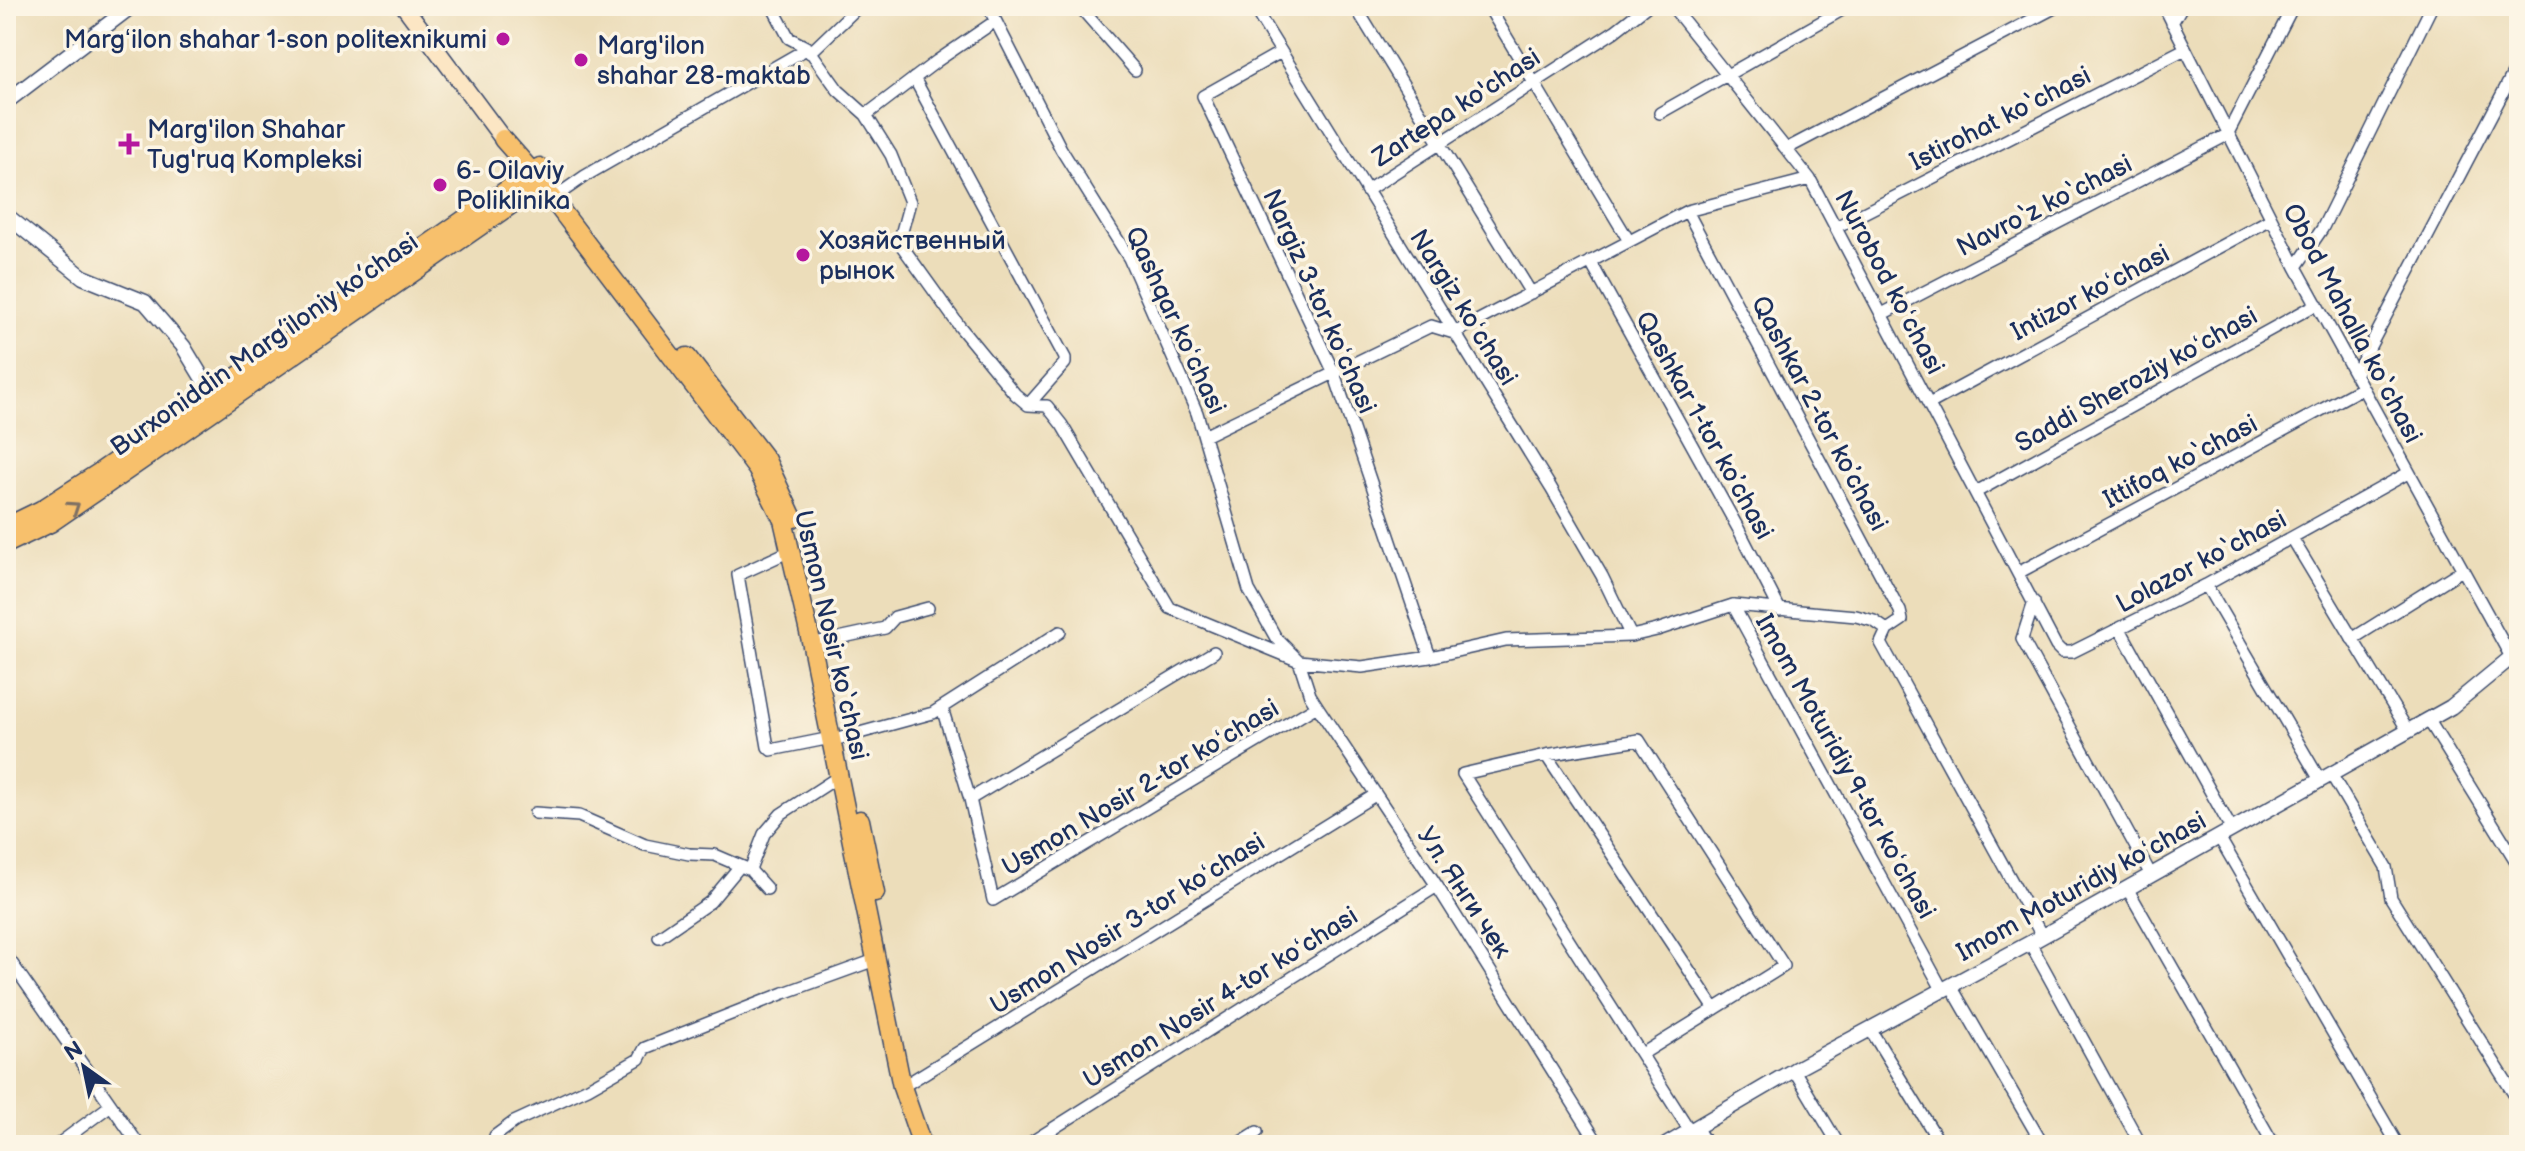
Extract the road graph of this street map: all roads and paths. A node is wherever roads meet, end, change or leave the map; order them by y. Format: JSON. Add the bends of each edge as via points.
{"nodes":[{"id":1,"x":132,"y":6,"type":"edge"},
{"id":2,"x":404,"y":6,"type":"edge"},
{"id":3,"x":772,"y":6,"type":"edge"},
{"id":4,"x":859,"y":6,"type":"edge"},
{"id":5,"x":988,"y":6,"type":"edge"},
{"id":6,"x":1079,"y":6,"type":"edge"},
{"id":7,"x":1253,"y":6,"type":"edge"},
{"id":8,"x":1355,"y":6,"type":"edge"},
{"id":9,"x":1488,"y":6,"type":"edge"},
{"id":10,"x":1647,"y":6,"type":"edge"},
{"id":11,"x":1672,"y":6,"type":"edge"},
{"id":12,"x":1849,"y":6,"type":"edge"},
{"id":13,"x":2058,"y":6,"type":"edge"},
{"id":14,"x":2164,"y":6,"type":"edge"},
{"id":15,"x":2182,"y":6,"type":"edge"},
{"id":16,"x":2293,"y":6,"type":"edge"},
{"id":17,"x":2432,"y":6,"type":"edge"},
{"id":18,"x":994,"y":22,"type":"junction"},
{"id":19,"x":2172,"y":23,"type":"junction"},
{"id":20,"x":2185,"y":49,"type":"junction"},
{"id":21,"x":809,"y":50,"type":"junction"},
{"id":22,"x":1281,"y":52,"type":"junction"},
{"id":23,"x":2519,"y":62,"type":"edge"},
{"id":24,"x":1135,"y":70,"type":"dead end"},
{"id":25,"x":1726,"y":74,"type":"junction"},
{"id":26,"x":914,"y":78,"type":"junction"},
{"id":27,"x":1534,"y":83,"type":"junction"},
{"id":28,"x":6,"y":102,"type":"edge"},
{"id":29,"x":1660,"y":113,"type":"dead end"},
{"id":30,"x":866,"y":115,"type":"junction"},
{"id":31,"x":2227,"y":135,"type":"junction"},
{"id":32,"x":503,"y":139,"type":"joint"},
{"id":33,"x":1440,"y":145,"type":"junction"},
{"id":34,"x":1786,"y":149,"type":"junction"},
{"id":35,"x":1810,"y":179,"type":"junction"},
{"id":36,"x":545,"y":182,"type":"junction"},
{"id":37,"x":1366,"y":191,"type":"junction"},
{"id":38,"x":1687,"y":211,"type":"junction"},
{"id":39,"x":6,"y":215,"type":"edge"},
{"id":40,"x":2271,"y":219,"type":"junction"},
{"id":41,"x":1836,"y":227,"type":"junction"},
{"id":42,"x":1629,"y":241,"type":"junction"},
{"id":43,"x":1590,"y":261,"type":"junction"},
{"id":44,"x":2296,"y":267,"type":"junction"},
{"id":45,"x":1531,"y":293,"type":"junction"},
{"id":46,"x":2317,"y":304,"type":"junction"},
{"id":47,"x":1882,"y":314,"type":"junction"},
{"id":48,"x":1454,"y":333,"type":"junction"},
{"id":49,"x":1334,"y":373,"type":"junction"},
{"id":50,"x":2356,"y":373,"type":"junction"},
{"id":51,"x":2362,"y":388,"type":"junction"},
{"id":52,"x":213,"y":403,"type":"junction"},
{"id":53,"x":1929,"y":404,"type":"junction"},
{"id":54,"x":1028,"y":405,"type":"junction"},
{"id":55,"x":1204,"y":436,"type":"junction"},
{"id":56,"x":2408,"y":473,"type":"junction"},
{"id":57,"x":1976,"y":492,"type":"junction"},
{"id":58,"x":6,"y":527,"type":"edge"},
{"id":59,"x":2292,"y":538,"type":"junction"},
{"id":60,"x":6,"y":544,"type":"edge"},
{"id":61,"x":790,"y":551,"type":"junction"},
{"id":62,"x":2462,"y":570,"type":"junction"},
{"id":63,"x":2018,"y":573,"type":"junction"},
{"id":64,"x":2206,"y":585,"type":"junction"},
{"id":65,"x":2034,"y":602,"type":"junction"},
{"id":66,"x":1733,"y":605,"type":"junction"},
{"id":67,"x":928,"y":608,"type":"dead end"},
{"id":68,"x":1780,"y":610,"type":"junction"},
{"id":69,"x":2120,"y":629,"type":"junction"},
{"id":70,"x":1887,"y":630,"type":"junction"},
{"id":71,"x":1060,"y":632,"type":"dead end"},
{"id":72,"x":1631,"y":636,"type":"junction"},
{"id":73,"x":2352,"y":639,"type":"junction"},
{"id":74,"x":820,"y":642,"type":"junction"},
{"id":75,"x":1214,"y":652,"type":"dead end"},
{"id":76,"x":2515,"y":654,"type":"edge"},
{"id":77,"x":1430,"y":657,"type":"junction"},
{"id":78,"x":1299,"y":661,"type":"junction"},
{"id":79,"x":827,"y":694,"type":"junction"},
{"id":80,"x":1317,"y":706,"type":"junction"},
{"id":81,"x":942,"y":708,"type":"junction"},
{"id":82,"x":2428,"y":719,"type":"junction"},
{"id":83,"x":2408,"y":731,"type":"junction"},
{"id":84,"x":836,"y":738,"type":"junction"},
{"id":85,"x":1546,"y":755,"type":"junction"},
{"id":86,"x":838,"y":777,"type":"junction"},
{"id":87,"x":2326,"y":777,"type":"junction"},
{"id":88,"x":1375,"y":795,"type":"junction"},
{"id":89,"x":970,"y":799,"type":"junction"},
{"id":90,"x":535,"y":813,"type":"dead end"},
{"id":91,"x":2225,"y":833,"type":"junction"},
{"id":92,"x":2519,"y":866,"type":"edge"},
{"id":93,"x":745,"y":868,"type":"junction"},
{"id":94,"x":2151,"y":875,"type":"junction"},
{"id":95,"x":1437,"y":886,"type":"junction"},
{"id":96,"x":2127,"y":888,"type":"junction"},
{"id":97,"x":767,"y":889,"type":"dead end"},
{"id":98,"x":659,"y":937,"type":"dead end"},
{"id":99,"x":2036,"y":939,"type":"junction"},
{"id":100,"x":6,"y":955,"type":"edge"},
{"id":101,"x":875,"y":960,"type":"junction"},
{"id":102,"x":1947,"y":988,"type":"junction"},
{"id":103,"x":1715,"y":1009,"type":"junction"},
{"id":104,"x":1870,"y":1029,"type":"junction"},
{"id":105,"x":1642,"y":1054,"type":"junction"},
{"id":106,"x":1794,"y":1070,"type":"junction"},
{"id":107,"x":907,"y":1091,"type":"junction"},
{"id":108,"x":2519,"y":1102,"type":"edge"},
{"id":109,"x":111,"y":1105,"type":"junction"},
{"id":110,"x":1693,"y":1129,"type":"junction"},
{"id":111,"x":1257,"y":1132,"type":"dead end"},
{"id":112,"x":495,"y":1136,"type":"dead end"},
{"id":113,"x":57,"y":1145,"type":"edge"},
{"id":114,"x":139,"y":1145,"type":"edge"},
{"id":115,"x":922,"y":1145,"type":"edge"},
{"id":116,"x":1027,"y":1145,"type":"edge"},
{"id":117,"x":1236,"y":1145,"type":"edge"},
{"id":118,"x":1599,"y":1145,"type":"edge"},
{"id":119,"x":1666,"y":1145,"type":"edge"},
{"id":120,"x":1707,"y":1145,"type":"edge"},
{"id":121,"x":1839,"y":1145,"type":"edge"},
{"id":122,"x":1941,"y":1145,"type":"edge"},
{"id":123,"x":2043,"y":1145,"type":"edge"},
{"id":124,"x":2141,"y":1145,"type":"edge"},
{"id":125,"x":2274,"y":1145,"type":"edge"},
{"id":126,"x":2398,"y":1145,"type":"edge"}],
"edges":[{"from":1,"to":28,"type":"street"},
{"from":2,"to":32,"type":"main road","name":"Usmon Nosir ko‘chasi"},
{"from":3,"to":21,"type":"street","via":[[789,38]]},
{"from":4,"to":21,"type":"street"},
{"from":5,"to":18,"type":"street","name":"Qashqar koʻchasi"},
{"from":6,"to":24,"type":"street"},
{"from":7,"to":22,"type":"street","name":"Nargiz koʻchasi"},
{"from":8,"to":33,"type":"street"},
{"from":9,"to":27,"type":"street"},
{"from":10,"to":27,"type":"street","name":"Zartepa ko'chasi"},
{"from":11,"to":25,"type":"street","name":"Nurobod koʻchasi"},
{"from":12,"to":25,"type":"street"},
{"from":13,"to":34,"type":"street"},
{"from":14,"to":19,"type":"street","name":"Obod Mahalla ko‘chasi"},
{"from":15,"to":19,"type":"street"},
{"from":16,"to":31,"type":"street"},
{"from":17,"to":44,"type":"street","via":[[2322,229]]},
{"from":18,"to":26,"type":"street"},
{"from":18,"to":55,"type":"street","name":"Qashqar koʻchasi","via":[[1061,149],[1129,258]]},
{"from":19,"to":20,"type":"street","name":"Obod Mahalla ko‘chasi"},
{"from":20,"to":31,"type":"street","name":"Obod Mahalla ko‘chasi"},
{"from":20,"to":41,"type":"street","name":"Istirohat ko‘chasi"},
{"from":21,"to":30,"type":"street","via":[[838,90]]},
{"from":21,"to":36,"type":"street"},
{"from":22,"to":37,"type":"street","name":"Nargiz koʻchasi"},
{"from":22,"to":49,"type":"street","name":"Nargiz 3-tor koʻchasi","via":[[1203,96]]},
{"from":23,"to":50,"type":"street"},
{"from":25,"to":29,"type":"street"},
{"from":25,"to":34,"type":"street","name":"Nurobod koʻchasi"},
{"from":26,"to":30,"type":"street"},
{"from":26,"to":54,"type":"street","via":[[1065,358]]},
{"from":27,"to":33,"type":"street","name":"Zartepa ko'chasi"},
{"from":27,"to":42,"type":"street"},
{"from":30,"to":54,"type":"street","name":"Imom Moturidiy 9-tor koʻchasi","via":[[891,155],[910,202],[899,242],[960,327]]},
{"from":31,"to":40,"type":"street","name":"Obod Mahalla ko‘chasi"},
{"from":31,"to":47,"type":"street","name":"Navro‘z ko‘chasi"},
{"from":32,"to":36,"type":"main road","name":"Usmon Nosir ko‘chasi"},
{"from":33,"to":37,"type":"street","name":"Zartepa ko'chasi"},
{"from":33,"to":45,"type":"street"},
{"from":34,"to":35,"type":"street","name":"Nurobod koʻchasi"},
{"from":35,"to":38,"type":"street"},
{"from":35,"to":41,"type":"street","name":"Nurobod koʻchasi"},
{"from":36,"to":52,"type":"main road","name":"Burxoniddin Marg’iloniy ko’chasi"},
{"from":36,"to":61,"type":"main road","name":"Usmon Nosir ko‘chasi","via":[[757,469],[783,520]]},
{"from":36,"to":74,"type":"main road","name":"Usmon Nosir ko‘chasi","via":[[771,468],[795,522]]},
{"from":37,"to":48,"type":"street","name":"Nargiz koʻchasi"},
{"from":38,"to":42,"type":"street"},
{"from":38,"to":70,"type":"street","name":"Qashkar 2-tor koʼchasi","via":[[1900,611],[1902,620]]},
{"from":39,"to":52,"type":"street","via":[[83,277],[145,302],[183,346]]},
{"from":40,"to":44,"type":"street","name":"Obod Mahalla ko‘chasi"},
{"from":40,"to":53,"type":"street","name":"Intizor koʻchasi"},
{"from":41,"to":47,"type":"street","name":"Nurobod koʻchasi"},
{"from":42,"to":43,"type":"street"},
{"from":43,"to":45,"type":"street"},
{"from":43,"to":68,"type":"street","name":"Qashkar 1-tor koʼchasi"},
{"from":44,"to":46,"type":"street","name":"Obod Mahalla ko‘chasi"},
{"from":45,"to":48,"type":"street"},
{"from":46,"to":50,"type":"street","name":"Obod Mahalla ko‘chasi"},
{"from":46,"to":57,"type":"street","name":"Saddi Sheroziy koʻchasi"},
{"from":47,"to":53,"type":"street","name":"Nurobod koʻchasi"},
{"from":48,"to":49,"type":"street","via":[[1431,326]]},
{"from":48,"to":72,"type":"street","name":"Nargiz koʻchasi","via":[[1551,488]]},
{"from":49,"to":55,"type":"street"},
{"from":49,"to":77,"type":"street","name":"Nargiz 3-tor koʻchasi"},
{"from":50,"to":51,"type":"street","name":"Obod Mahalla ko‘chasi"},
{"from":51,"to":56,"type":"street","name":"Obod Mahalla ko‘chasi"},
{"from":51,"to":63,"type":"street","name":"Ittifoq ko‘chasi"},
{"from":52,"to":58,"type":"main road","name":"Burxoniddin Marg’iloniy ko’chasi"},
{"from":60,"to":52,"type":"main road","name":"Burxoniddin Marg’iloniy ko’chasi","one_way":true,"via":[[50,523]]},
{"from":53,"to":57,"type":"street","name":"Nurobod koʻchasi"},
{"from":54,"to":78,"type":"street","name":"Imom Moturidiy 9-tor koʻchasi","via":[[1047,406],[1062,425],[1170,608]]},
{"from":55,"to":78,"type":"street","name":"Qashqar koʻchasi","via":[[1249,590],[1276,638]]},
{"from":56,"to":59,"type":"street","name":"Lolazor ko‘chasi"},
{"from":56,"to":62,"type":"street","name":"Obod Mahalla ko‘chasi"},
{"from":57,"to":63,"type":"street","name":"Nurobod koʻchasi"},
{"from":59,"to":64,"type":"street","name":"Lolazor ko‘chasi"},
{"from":59,"to":73,"type":"street"},
{"from":61,"to":79,"type":"main road","name":"Usmon Nosir ko‘chasi"},
{"from":61,"to":84,"type":"street","via":[[738,575],[768,747]]},
{"from":62,"to":73,"type":"street"},
{"from":62,"to":76,"type":"street","name":"Obod Mahalla ko‘chasi"},
{"from":63,"to":65,"type":"street","name":"Nurobod koʻchasi"},
{"from":64,"to":69,"type":"street","name":"Lolazor ko‘chasi"},
{"from":64,"to":87,"type":"street"},
{"from":65,"to":69,"type":"street","name":"Lolazor ko‘chasi","via":[[2062,652]]},
{"from":65,"to":94,"type":"street","via":[[2022,639]]},
{"from":66,"to":68,"type":"street","name":"Imom Moturidiy 9-tor koʻchasi"},
{"from":66,"to":72,"type":"street","name":"Imom Moturidiy 9-tor koʻchasi"},
{"from":66,"to":102,"type":"street","name":"Imom Moturidiy 9-tor koʻchasi"},
{"from":67,"to":74,"type":"street","via":[[895,617],[885,628]]},
{"from":68,"to":70,"type":"street","name":"Imom Moturidiy 9-tor koʻchasi","via":[[1856,616]]},
{"from":69,"to":91,"type":"street"},
{"from":70,"to":99,"type":"street","via":[[1881,643]]},
{"from":71,"to":81,"type":"street"},
{"from":72,"to":77,"type":"street","name":"Imom Moturidiy 9-tor koʻchasi","via":[[1506,640]]},
{"from":73,"to":83,"type":"street"},
{"from":74,"to":79,"type":"main road","name":"Usmon Nosir ko‘chasi"},
{"from":75,"to":89,"type":"street"},
{"from":76,"to":82,"type":"street","name":"Imom Moturidiy koʻchasi","via":[[2451,707]]},
{"from":77,"to":78,"type":"street","name":"Imom Moturidiy 9-tor koʻchasi","via":[[1362,667]]},
{"from":78,"to":80,"type":"street","name":"Ул. Янги чек"},
{"from":79,"to":84,"type":"main road","name":"Usmon Nosir ko‘chasi"},
{"from":80,"to":88,"type":"street","name":"Ул. Янги чек"},
{"from":80,"to":89,"type":"street","name":"Usmon Nosir 2-tor koʻchasi","via":[[995,900]]},
{"from":81,"to":84,"type":"street"},
{"from":81,"to":89,"type":"street","name":"Usmon Nosir 2-tor koʻchasi"},
{"from":82,"to":83,"type":"street","name":"Imom Moturidiy koʻchasi"},
{"from":82,"to":92,"type":"street"},
{"from":83,"to":87,"type":"street","name":"Imom Moturidiy koʻchasi"},
{"from":84,"to":86,"type":"main road","name":"Usmon Nosir ko‘chasi"},
{"from":84,"to":107,"type":"main road","name":"Usmon Nosir ko‘chasi","via":[[866,848]]},
{"from":85,"to":103,"type":"street"},
{"from":85,"to":103,"type":"street","via":[[1639,740],[1784,966]]},
{"from":85,"to":105,"type":"street","via":[[1463,774]]},
{"from":86,"to":93,"type":"street","via":[[781,814]]},
{"from":86,"to":101,"type":"main road","name":"Usmon Nosir ko‘chasi"},
{"from":87,"to":91,"type":"street","name":"Imom Moturidiy koʻchasi"},
{"from":87,"to":108,"type":"street","via":[[2386,867],[2391,898]]},
{"from":88,"to":95,"type":"street","name":"Ул. Янги чек"},
{"from":88,"to":107,"type":"street","name":"Usmon Nosir 3-tor koʻchasi"},
{"from":90,"to":93,"type":"street","via":[[579,816],[645,845],[715,855]]},
{"from":91,"to":94,"type":"street","name":"Imom Moturidiy koʻchasi"},
{"from":91,"to":126,"type":"street"},
{"from":93,"to":97,"type":"street"},
{"from":93,"to":98,"type":"street","via":[[710,902]]},
{"from":94,"to":96,"type":"street","name":"Imom Moturidiy koʻchasi"},
{"from":95,"to":116,"type":"street","name":"Usmon Nosir 4-tor koʻchasi"},
{"from":95,"to":118,"type":"street","name":"Ул. Янги чек"},
{"from":96,"to":99,"type":"street","name":"Imom Moturidiy koʻchasi"},
{"from":96,"to":125,"type":"street"},
{"from":99,"to":102,"type":"street","name":"Imom Moturidiy koʻchasi"},
{"from":99,"to":124,"type":"street"},
{"from":100,"to":109,"type":"street"},
{"from":101,"to":107,"type":"main road","name":"Usmon Nosir ko‘chasi"},
{"from":101,"to":112,"type":"street","via":[[645,1048],[639,1059]]},
{"from":102,"to":104,"type":"street","name":"Imom Moturidiy koʻchasi"},
{"from":102,"to":123,"type":"street","name":"Imom Moturidiy 9-tor koʻchasi"},
{"from":103,"to":105,"type":"street"},
{"from":104,"to":106,"type":"street","name":"Imom Moturidiy koʻchasi"},
{"from":104,"to":122,"type":"street"},
{"from":105,"to":110,"type":"street"},
{"from":106,"to":110,"type":"street","name":"Imom Moturidiy koʻchasi"},
{"from":106,"to":121,"type":"street"},
{"from":107,"to":115,"type":"main road","name":"Usmon Nosir ko‘chasi"},
{"from":109,"to":113,"type":"street"},
{"from":109,"to":114,"type":"street"},
{"from":110,"to":119,"type":"street","name":"Imom Moturidiy koʻchasi"},
{"from":110,"to":120,"type":"street"},
{"from":111,"to":117,"type":"street"}]}
